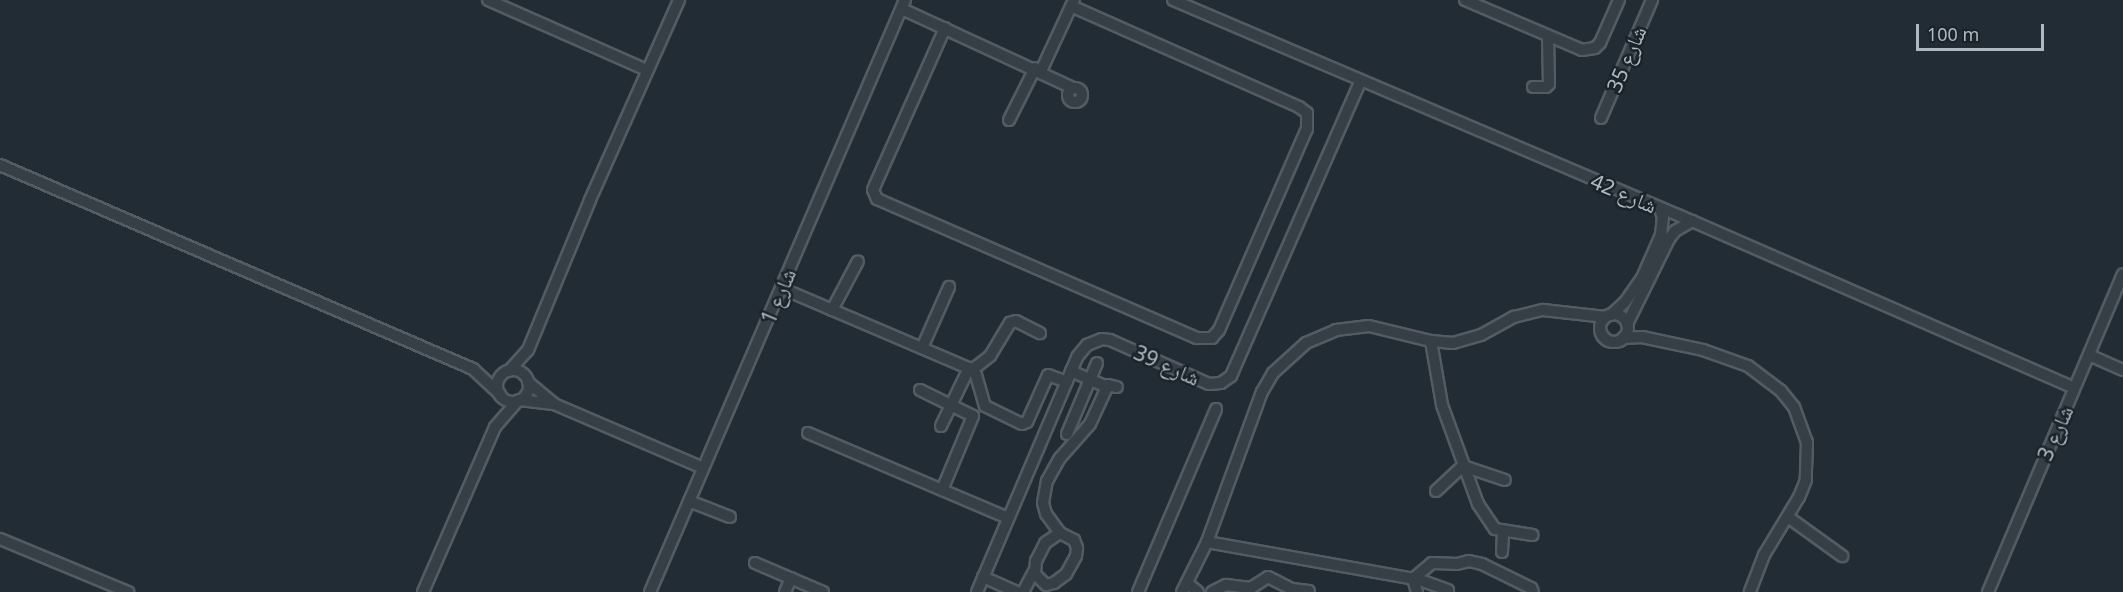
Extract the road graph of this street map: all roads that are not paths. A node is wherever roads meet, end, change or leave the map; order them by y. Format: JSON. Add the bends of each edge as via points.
{"nodes":[{"id":1,"x":488,"y":0,"type":"edge"},
{"id":2,"x":679,"y":0,"type":"edge"},
{"id":3,"x":1465,"y":0,"type":"edge"},
{"id":4,"x":1619,"y":0,"type":"edge"},
{"id":5,"x":1652,"y":0,"type":"edge"},
{"id":6,"x":1181,"y":1,"type":"edge"},
{"id":7,"x":1072,"y":3,"type":"edge"},
{"id":8,"x":904,"y":4,"type":"edge"},
{"id":9,"x":945,"y":28,"type":"junction"},
{"id":10,"x":1548,"y":36,"type":"junction"},
{"id":11,"x":647,"y":70,"type":"junction"},
{"id":12,"x":1038,"y":70,"type":"junction"},
{"id":13,"x":1361,"y":80,"type":"junction"},
{"id":14,"x":1533,"y":87,"type":"dead end"},
{"id":15,"x":1073,"y":88,"type":"dead end"},
{"id":16,"x":1601,"y":118,"type":"dead end"},
{"id":17,"x":1009,"y":120,"type":"dead end"},
{"id":18,"x":0,"y":165,"type":"edge"},
{"id":19,"x":1660,"y":209,"type":"junction"},
{"id":20,"x":1692,"y":221,"type":"junction"},
{"id":21,"x":858,"y":261,"type":"dead end"},
{"id":22,"x":2123,"y":274,"type":"edge"},
{"id":23,"x":950,"y":287,"type":"dead end"},
{"id":24,"x":781,"y":288,"type":"junction"},
{"id":25,"x":832,"y":310,"type":"junction"},
{"id":26,"x":1586,"y":315,"type":"junction"},
{"id":27,"x":1608,"y":316,"type":"junction"},
{"id":28,"x":1600,"y":327,"type":"junction"},
{"id":29,"x":1626,"y":330,"type":"junction"},
{"id":30,"x":1040,"y":333,"type":"dead end"},
{"id":31,"x":1431,"y":341,"type":"junction"},
{"id":32,"x":922,"y":348,"type":"junction"},
{"id":33,"x":528,"y":350,"type":"junction"},
{"id":34,"x":2089,"y":354,"type":"junction"},
{"id":35,"x":1097,"y":363,"type":"dead end"},
{"id":36,"x":473,"y":369,"type":"junction"},
{"id":37,"x":970,"y":369,"type":"junction"},
{"id":38,"x":2123,"y":370,"type":"edge"},
{"id":39,"x":508,"y":371,"type":"junction"},
{"id":40,"x":1069,"y":376,"type":"junction"},
{"id":41,"x":1090,"y":380,"type":"junction"},
{"id":42,"x":528,"y":381,"type":"junction"},
{"id":43,"x":2074,"y":388,"type":"junction"},
{"id":44,"x":920,"y":390,"type":"dead end"},
{"id":45,"x":500,"y":394,"type":"junction"},
{"id":46,"x":519,"y":401,"type":"junction"},
{"id":47,"x":554,"y":404,"type":"junction"},
{"id":48,"x":952,"y":404,"type":"junction"},
{"id":49,"x":1216,"y":409,"type":"dead end"},
{"id":50,"x":941,"y":426,"type":"dead end"},
{"id":51,"x":495,"y":427,"type":"junction"},
{"id":52,"x":808,"y":433,"type":"dead end"},
{"id":53,"x":1067,"y":434,"type":"dead end"},
{"id":54,"x":1463,"y":466,"type":"junction"},
{"id":55,"x":703,"y":468,"type":"junction"},
{"id":56,"x":1505,"y":480,"type":"dead end"},
{"id":57,"x":942,"y":490,"type":"junction"},
{"id":58,"x":1436,"y":491,"type":"dead end"},
{"id":59,"x":689,"y":501,"type":"junction"},
{"id":60,"x":730,"y":517,"type":"dead end"},
{"id":61,"x":1788,"y":517,"type":"junction"},
{"id":62,"x":1008,"y":518,"type":"junction"},
{"id":63,"x":1503,"y":531,"type":"junction"},
{"id":64,"x":1060,"y":533,"type":"junction"},
{"id":65,"x":1533,"y":535,"type":"dead end"},
{"id":66,"x":0,"y":538,"type":"edge"},
{"id":67,"x":1207,"y":542,"type":"junction"},
{"id":68,"x":1502,"y":552,"type":"dead end"},
{"id":69,"x":1842,"y":556,"type":"dead end"},
{"id":70,"x":755,"y":563,"type":"dead end"},
{"id":71,"x":1034,"y":571,"type":"junction"},
{"id":72,"x":983,"y":577,"type":"junction"},
{"id":73,"x":791,"y":578,"type":"junction"},
{"id":74,"x":1413,"y":579,"type":"junction"},
{"id":75,"x":1051,"y":585,"type":"junction"},
{"id":76,"x":1184,"y":588,"type":"edge"},
{"id":77,"x":1449,"y":590,"type":"dead end"},
{"id":78,"x":1309,"y":591,"type":"edge"},
{"id":79,"x":128,"y":592,"type":"edge"},
{"id":80,"x":423,"y":592,"type":"edge"},
{"id":81,"x":650,"y":592,"type":"edge"},
{"id":82,"x":785,"y":592,"type":"edge"},
{"id":83,"x":823,"y":592,"type":"edge"},
{"id":84,"x":977,"y":592,"type":"edge"},
{"id":85,"x":1016,"y":592,"type":"edge"},
{"id":86,"x":1023,"y":592,"type":"edge"},
{"id":87,"x":1028,"y":592,"type":"edge"},
{"id":88,"x":1138,"y":592,"type":"edge"},
{"id":89,"x":1198,"y":592,"type":"edge"},
{"id":90,"x":1212,"y":592,"type":"edge"},
{"id":91,"x":1417,"y":592,"type":"edge"},
{"id":92,"x":1533,"y":592,"type":"edge"},
{"id":93,"x":1750,"y":592,"type":"edge"},
{"id":94,"x":1988,"y":592,"type":"edge"}],
"edges":[{"from":1,"to":11,"type":"street"},
{"from":2,"to":11,"type":"street"},
{"from":3,"to":10,"type":"street"},
{"from":4,"to":10,"type":"street","via":[[1595,48],[1582,50]]},
{"from":5,"to":16,"type":"street","name":"شارع 35"},
{"from":6,"to":13,"type":"street","name":"شارع 42"},
{"from":7,"to":9,"type":"street","via":[[1307,113],[1307,129],[1219,330],[1212,338],[1197,338],[877,200],[875,185]]},
{"from":7,"to":12,"type":"street"},
{"from":8,"to":9,"type":"street"},
{"from":8,"to":24,"type":"street","name":"شارع 1"},
{"from":9,"to":12,"type":"street"},
{"from":10,"to":14,"type":"street","via":[[1549,84]]},
{"from":11,"to":33,"type":"street"},
{"from":12,"to":15,"type":"street"},
{"from":12,"to":17,"type":"street"},
{"from":13,"to":19,"type":"street","name":"شارع 42"},
{"from":13,"to":40,"type":"street","name":"شارع 39","via":[[1226,380],[1209,384],[1102,339],[1081,350]]},
{"from":18,"to":36,"type":"street"},
{"from":19,"to":20,"type":"street","name":"شارع 42"},
{"from":19,"to":27,"type":"street","via":[[1661,236],[1642,278],[1625,302]]},
{"from":20,"to":29,"type":"street","via":[[1669,239]]},
{"from":20,"to":43,"type":"street","name":"شارع 42"},
{"from":21,"to":25,"type":"street"},
{"from":22,"to":34,"type":"street","name":"شارع 3"},
{"from":23,"to":32,"type":"street"},
{"from":24,"to":25,"type":"street"},
{"from":24,"to":55,"type":"street","name":"شارع 1"},
{"from":25,"to":32,"type":"street"},
{"from":26,"to":27,"type":"street"},
{"from":26,"to":28,"type":"street"},
{"from":26,"to":31,"type":"street","via":[[1543,310],[1514,317],[1467,340]]},
{"from":27,"to":28,"type":"street"},
{"from":27,"to":29,"type":"street","via":[[1623,317]]},
{"from":28,"to":29,"type":"street","via":[[1610,341]]},
{"from":29,"to":61,"type":"street","via":[[1728,358],[1748,366],[1781,391],[1803,424],[1808,452],[1806,480]]},
{"from":30,"to":37,"type":"street","via":[[1016,321],[1010,323],[990,356]]},
{"from":31,"to":54,"type":"street","via":[[1442,405]]},
{"from":31,"to":67,"type":"street","via":[[1386,328],[1352,327],[1320,335],[1288,356],[1262,392]]},
{"from":32,"to":37,"type":"street"},
{"from":33,"to":39,"type":"street"},
{"from":33,"to":42,"type":"street"},
{"from":34,"to":38,"type":"street"},
{"from":34,"to":43,"type":"street","name":"شارع 3"},
{"from":35,"to":41,"type":"street"},
{"from":36,"to":39,"type":"street"},
{"from":36,"to":45,"type":"street"},
{"from":37,"to":40,"type":"street","via":[[976,375],[985,406],[1022,424],[1027,422],[1048,375]]},
{"from":37,"to":48,"type":"street"},
{"from":39,"to":42,"type":"street","via":[[520,372]]},
{"from":39,"to":45,"type":"street","via":[[498,381]]},
{"from":40,"to":41,"type":"street"},
{"from":40,"to":62,"type":"street","name":"شارع 39"},
{"from":41,"to":53,"type":"street"},
{"from":41,"to":64,"type":"street","via":[[1112,387],[1090,424],[1052,469],[1043,492],[1046,514]]},
{"from":42,"to":46,"type":"street","via":[[528,390]]},
{"from":42,"to":47,"type":"street"},
{"from":43,"to":94,"type":"street","name":"شارع 3"},
{"from":44,"to":48,"type":"street"},
{"from":45,"to":46,"type":"street","via":[[506,400]]},
{"from":45,"to":51,"type":"street"},
{"from":46,"to":47,"type":"street"},
{"from":46,"to":51,"type":"street"},
{"from":47,"to":55,"type":"street"},
{"from":48,"to":50,"type":"street"},
{"from":48,"to":57,"type":"street","via":[[971,413],[973,418]]},
{"from":49,"to":88,"type":"street","name":"شارع 39"},
{"from":51,"to":80,"type":"street"},
{"from":52,"to":57,"type":"street"},
{"from":54,"to":56,"type":"street"},
{"from":54,"to":58,"type":"street"},
{"from":54,"to":63,"type":"street","via":[[1478,504],[1493,528]]},
{"from":55,"to":59,"type":"street","name":"شارع 1"},
{"from":57,"to":62,"type":"street"},
{"from":59,"to":60,"type":"street"},
{"from":59,"to":81,"type":"street","name":"شارع 1"},
{"from":61,"to":69,"type":"street"},
{"from":61,"to":93,"type":"street","via":[[1764,555]]},
{"from":62,"to":72,"type":"street","name":"شارع 39"},
{"from":63,"to":65,"type":"street"},
{"from":63,"to":68,"type":"street"},
{"from":64,"to":71,"type":"street","via":[[1042,548]]},
{"from":64,"to":75,"type":"street","via":[[1074,540],[1076,556],[1066,574]]},
{"from":66,"to":79,"type":"street"},
{"from":67,"to":74,"type":"street"},
{"from":67,"to":76,"type":"street"},
{"from":70,"to":73,"type":"street"},
{"from":71,"to":75,"type":"street","via":[[1038,580]]},
{"from":71,"to":86,"type":"street"},
{"from":72,"to":84,"type":"street","name":"شارع 39"},
{"from":72,"to":85,"type":"street"},
{"from":73,"to":82,"type":"street"},
{"from":73,"to":83,"type":"street"},
{"from":74,"to":77,"type":"street"},
{"from":74,"to":91,"type":"street"},
{"from":74,"to":92,"type":"street","via":[[1435,562],[1474,561]]},
{"from":75,"to":87,"type":"street"},
{"from":76,"to":89,"type":"street"},
{"from":78,"to":90,"type":"street","via":[[1292,589],[1268,577],[1251,588],[1222,585]]}]}
